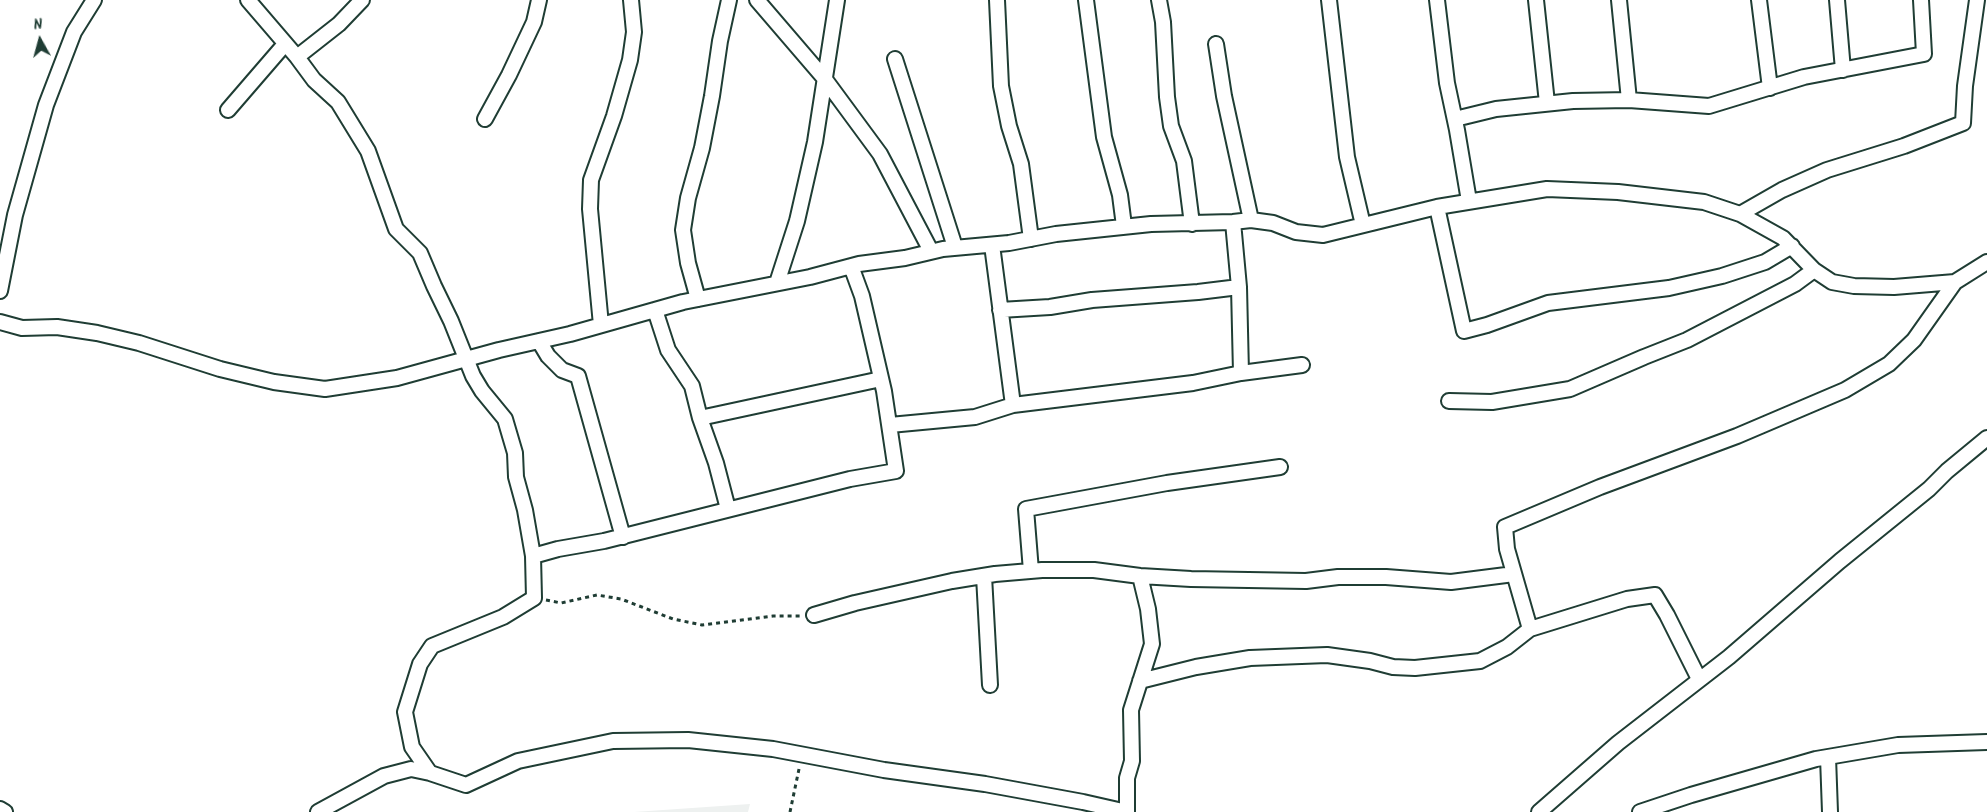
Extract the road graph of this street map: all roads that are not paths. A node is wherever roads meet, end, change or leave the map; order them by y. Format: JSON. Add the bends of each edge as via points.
{"nodes":[{"id":1,"x":94,"y":0,"type":"edge"},
{"id":2,"x":248,"y":0,"type":"edge"},
{"id":3,"x":362,"y":0,"type":"edge"},
{"id":4,"x":539,"y":0,"type":"edge"},
{"id":5,"x":630,"y":0,"type":"edge"},
{"id":6,"x":729,"y":0,"type":"edge"},
{"id":7,"x":757,"y":0,"type":"edge"},
{"id":8,"x":837,"y":0,"type":"edge"},
{"id":9,"x":997,"y":0,"type":"edge"},
{"id":10,"x":1086,"y":0,"type":"edge"},
{"id":11,"x":1159,"y":0,"type":"edge"},
{"id":12,"x":1329,"y":0,"type":"edge"},
{"id":13,"x":1437,"y":0,"type":"edge"},
{"id":14,"x":1536,"y":0,"type":"edge"},
{"id":15,"x":1619,"y":0,"type":"edge"},
{"id":16,"x":1759,"y":0,"type":"edge"},
{"id":17,"x":1837,"y":0,"type":"edge"},
{"id":18,"x":1921,"y":0,"type":"edge"},
{"id":19,"x":1977,"y":0,"type":"edge"},
{"id":20,"x":285,"y":44,"type":"junction"},
{"id":21,"x":1216,"y":44,"type":"dead end"},
{"id":22,"x":297,"y":57,"type":"junction"},
{"id":23,"x":895,"y":59,"type":"dead end"},
{"id":24,"x":1843,"y":70,"type":"junction"},
{"id":25,"x":824,"y":78,"type":"junction"},
{"id":26,"x":1770,"y":88,"type":"junction"},
{"id":27,"x":1628,"y":100,"type":"junction"},
{"id":28,"x":1547,"y":103,"type":"junction"},
{"id":29,"x":228,"y":110,"type":"dead end"},
{"id":30,"x":485,"y":119,"type":"dead end"},
{"id":31,"x":1455,"y":119,"type":"junction"},
{"id":32,"x":1469,"y":201,"type":"junction"},
{"id":33,"x":1437,"y":207,"type":"junction"},
{"id":34,"x":1740,"y":214,"type":"junction"},
{"id":35,"x":1251,"y":220,"type":"junction"},
{"id":36,"x":1234,"y":222,"type":"junction"},
{"id":37,"x":1192,"y":224,"type":"junction"},
{"id":38,"x":1363,"y":225,"type":"junction"},
{"id":39,"x":1124,"y":226,"type":"junction"},
{"id":40,"x":1031,"y":239,"type":"junction"},
{"id":41,"x":992,"y":245,"type":"junction"},
{"id":42,"x":1792,"y":246,"type":"junction"},
{"id":43,"x":955,"y":248,"type":"junction"},
{"id":44,"x":931,"y":251,"type":"junction"},
{"id":45,"x":1987,"y":262,"type":"edge"},
{"id":46,"x":851,"y":266,"type":"junction"},
{"id":47,"x":1814,"y":270,"type":"junction"},
{"id":48,"x":1955,"y":282,"type":"junction"},
{"id":49,"x":777,"y":283,"type":"junction"},
{"id":50,"x":1239,"y":287,"type":"junction"},
{"id":51,"x":0,"y":291,"type":"edge"},
{"id":52,"x":698,"y":299,"type":"junction"},
{"id":53,"x":655,"y":310,"type":"junction"},
{"id":54,"x":1000,"y":310,"type":"junction"},
{"id":55,"x":0,"y":322,"type":"edge"},
{"id":56,"x":601,"y":326,"type":"junction"},
{"id":57,"x":539,"y":341,"type":"junction"},
{"id":58,"x":466,"y":359,"type":"junction"},
{"id":59,"x":1302,"y":365,"type":"dead end"},
{"id":60,"x":1241,"y":373,"type":"junction"},
{"id":61,"x":881,"y":379,"type":"junction"},
{"id":62,"x":1449,"y":401,"type":"dead end"},
{"id":63,"x":1013,"y":405,"type":"junction"},
{"id":64,"x":700,"y":418,"type":"junction"},
{"id":65,"x":890,"y":425,"type":"junction"},
{"id":66,"x":1987,"y":438,"type":"edge"},
{"id":67,"x":1280,"y":467,"type":"dead end"},
{"id":68,"x":728,"y":509,"type":"junction"},
{"id":69,"x":623,"y":537,"type":"junction"},
{"id":70,"x":533,"y":556,"type":"junction"},
{"id":71,"x":1031,"y":571,"type":"junction"},
{"id":72,"x":1514,"y":574,"type":"junction"},
{"id":73,"x":984,"y":576,"type":"junction"},
{"id":74,"x":1140,"y":576,"type":"junction"},
{"id":75,"x":814,"y":615,"type":"road end"},
{"id":76,"x":1530,"y":629,"type":"junction"},
{"id":77,"x":1699,"y":679,"type":"junction"},
{"id":78,"x":1140,"y":681,"type":"junction"},
{"id":79,"x":990,"y":685,"type":"dead end"},
{"id":80,"x":1987,"y":742,"type":"edge"},
{"id":81,"x":1828,"y":757,"type":"junction"},
{"id":82,"x":430,"y":773,"type":"junction"},
{"id":83,"x":0,"y":809,"type":"edge"},
{"id":84,"x":5,"y":812,"type":"edge"},
{"id":85,"x":318,"y":812,"type":"edge"},
{"id":86,"x":1127,"y":812,"type":"edge"},
{"id":87,"x":1539,"y":812,"type":"edge"},
{"id":88,"x":1640,"y":812,"type":"edge"},
{"id":89,"x":1830,"y":812,"type":"edge"}],
"edges":[{"from":1,"to":51,"type":"street","via":[[74,32],[46,105],[14,215]]},
{"from":2,"to":20,"type":"street"},
{"from":3,"to":22,"type":"street","via":[[339,24]]},
{"from":4,"to":30,"type":"street","via":[[534,22]]},
{"from":5,"to":56,"type":"street","via":[[634,32],[630,60],[591,180],[591,217]]},
{"from":6,"to":52,"type":"street","via":[[702,148],[683,230]]},
{"from":7,"to":25,"type":"street"},
{"from":8,"to":25,"type":"street"},
{"from":9,"to":40,"type":"street","via":[[1001,86],[1020,164]]},
{"from":10,"to":39,"type":"street","via":[[1104,137],[1120,195]]},
{"from":11,"to":37,"type":"street","via":[[1171,126],[1184,162]]},
{"from":12,"to":38,"type":"street","via":[[1347,157]]},
{"from":13,"to":31,"type":"street","via":[[1447,83]]},
{"from":14,"to":28,"type":"street"},
{"from":15,"to":27,"type":"street"},
{"from":16,"to":26,"type":"street"},
{"from":17,"to":24,"type":"street"},
{"from":18,"to":24,"type":"street","via":[[1924,54]]},
{"from":19,"to":34,"type":"street","via":[[1964,86],[1963,123],[1827,170]]},
{"from":20,"to":22,"type":"street"},
{"from":20,"to":29,"type":"street"},
{"from":21,"to":35,"type":"street"},
{"from":22,"to":58,"type":"street","via":[[314,80],[338,102],[368,151],[396,228],[420,253]]},
{"from":23,"to":43,"type":"street"},
{"from":24,"to":26,"type":"street","via":[[1804,77]]},
{"from":25,"to":44,"type":"street","via":[[880,154]]},
{"from":25,"to":49,"type":"street","via":[[815,142],[797,220]]},
{"from":26,"to":27,"type":"street","via":[[1709,106]]},
{"from":27,"to":28,"type":"street"},
{"from":28,"to":31,"type":"street","via":[[1496,109]]},
{"from":31,"to":32,"type":"street"},
{"from":32,"to":33,"type":"street"},
{"from":32,"to":34,"type":"street","via":[[1547,189],[1581,190],[1673,197],[1704,202]]},
{"from":33,"to":38,"type":"street"},
{"from":33,"to":42,"type":"street","via":[[1464,330],[1548,303],[1669,288],[1722,276],[1766,262]]},
{"from":34,"to":42,"type":"street"},
{"from":35,"to":36,"type":"street"},
{"from":35,"to":38,"type":"street","via":[[1273,223],[1296,232],[1323,235]]},
{"from":36,"to":37,"type":"street"},
{"from":36,"to":50,"type":"street"},
{"from":37,"to":39,"type":"street"},
{"from":39,"to":40,"type":"street"},
{"from":40,"to":41,"type":"street"},
{"from":41,"to":43,"type":"street"},
{"from":41,"to":54,"type":"street"},
{"from":42,"to":47,"type":"street"},
{"from":43,"to":44,"type":"street"},
{"from":44,"to":46,"type":"street"},
{"from":45,"to":48,"type":"street"},
{"from":46,"to":49,"type":"street"},
{"from":46,"to":61,"type":"street","via":[[862,296]]},
{"from":47,"to":48,"type":"street","via":[[1832,282],[1854,286],[1894,287]]},
{"from":47,"to":62,"type":"street","via":[[1795,284],[1687,340],[1570,389],[1492,402]]},
{"from":48,"to":72,"type":"street","via":[[1914,340],[1889,364],[1845,390],[1504,527]]},
{"from":49,"to":52,"type":"street"},
{"from":50,"to":54,"type":"street"},
{"from":50,"to":60,"type":"street"},
{"from":52,"to":53,"type":"street"},
{"from":53,"to":56,"type":"street"},
{"from":53,"to":64,"type":"street","via":[[668,350],[692,386]]},
{"from":54,"to":63,"type":"street"},
{"from":55,"to":58,"type":"street","via":[[22,328],[57,327],[97,333],[229,371],[274,382],[325,389],[397,378]]},
{"from":56,"to":57,"type":"street"},
{"from":57,"to":58,"type":"street"},
{"from":57,"to":69,"type":"street","via":[[562,370],[578,376]]},
{"from":58,"to":70,"type":"street","via":[[482,391],[505,419],[515,453],[516,477]]},
{"from":59,"to":60,"type":"street"},
{"from":60,"to":63,"type":"street","via":[[1193,383]]},
{"from":61,"to":64,"type":"street"},
{"from":61,"to":65,"type":"street"},
{"from":63,"to":65,"type":"street","via":[[975,417]]},
{"from":64,"to":68,"type":"street"},
{"from":65,"to":68,"type":"street","via":[[896,471]]},
{"from":66,"to":77,"type":"street"},
{"from":67,"to":71,"type":"street","via":[[1167,483],[1026,509]]},
{"from":68,"to":69,"type":"street"},
{"from":69,"to":70,"type":"street"},
{"from":70,"to":82,"type":"street","via":[[534,598],[503,617],[432,646],[420,664],[405,712],[412,747]]},
{"from":71,"to":73,"type":"street"},
{"from":71,"to":74,"type":"street","via":[[1094,570]]},
{"from":72,"to":74,"type":"street","via":[[1451,582],[1386,577],[1306,581]]},
{"from":72,"to":76,"type":"street"},
{"from":73,"to":75,"type":"street","via":[[855,603]]},
{"from":73,"to":79,"type":"street"},
{"from":74,"to":78,"type":"street","via":[[1152,644]]},
{"from":76,"to":77,"type":"street","via":[[1627,599],[1655,596]]},
{"from":76,"to":78,"type":"street","via":[[1507,647],[1480,661],[1415,668],[1328,655],[1250,658]]},
{"from":77,"to":87,"type":"street","via":[[1618,743]]},
{"from":78,"to":86,"type":"street","via":[[1130,710],[1132,761],[1127,778]]},
{"from":80,"to":81,"type":"street","via":[[1898,744]]},
{"from":81,"to":88,"type":"street"},
{"from":81,"to":89,"type":"street"},
{"from":82,"to":85,"type":"street","via":[[411,770],[384,776]]},
{"from":82,"to":86,"type":"street","via":[[466,785],[518,761],[613,741],[688,740],[773,749],[884,770],[985,784]]},
{"from":83,"to":84,"type":"street"}]}
